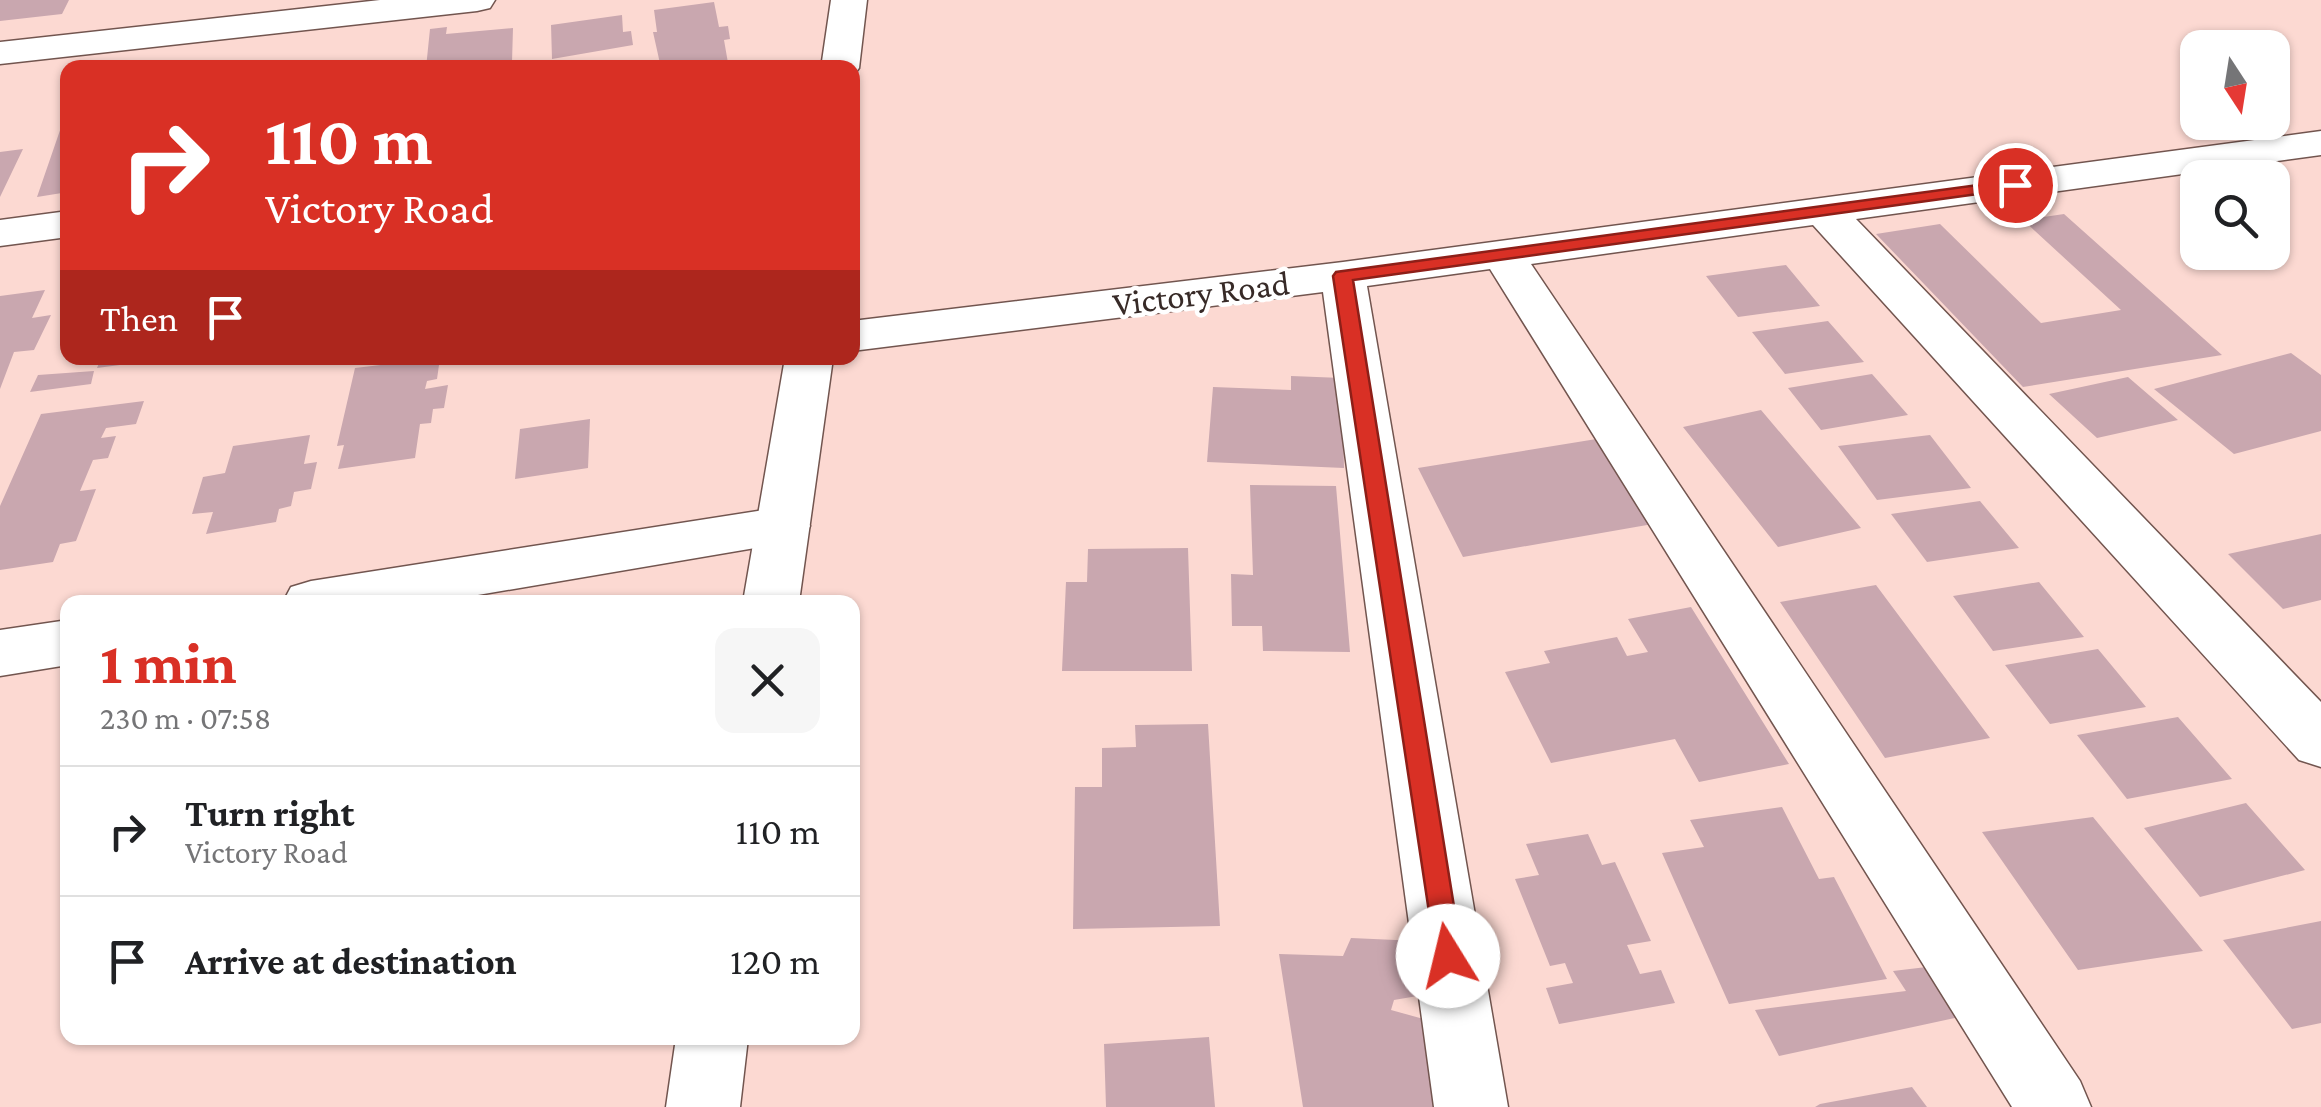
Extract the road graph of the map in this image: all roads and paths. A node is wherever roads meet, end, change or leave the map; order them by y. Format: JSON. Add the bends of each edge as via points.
{"nodes":[{"id":1,"x":108,"y":0,"type":"edge"},
{"id":2,"x":477,"y":0,"type":"edge"},
{"id":3,"x":849,"y":0,"type":"edge"},
{"id":4,"x":88,"y":42,"type":"junction"},
{"id":5,"x":0,"y":53,"type":"edge"},
{"id":6,"x":841,"y":60,"type":"edge"},
{"id":7,"x":2321,"y":142,"type":"edge"},
{"id":8,"x":1824,"y":211,"type":"junction"},
{"id":9,"x":60,"y":225,"type":"edge"},
{"id":10,"x":0,"y":233,"type":"edge"},
{"id":11,"x":1502,"y":253,"type":"junction"},
{"id":12,"x":1343,"y":276,"type":"junction"},
{"id":13,"x":860,"y":335,"type":"edge"},
{"id":14,"x":808,"y":365,"type":"edge"},
{"id":15,"x":782,"y":526,"type":"junction"},
{"id":16,"x":355,"y":595,"type":"edge"},
{"id":17,"x":772,"y":595,"type":"edge"},
{"id":18,"x":60,"y":643,"type":"edge"},
{"id":19,"x":0,"y":653,"type":"edge"},
{"id":20,"x":2321,"y":742,"type":"edge"},
{"id":21,"x":711,"y":1045,"type":"edge"},
{"id":22,"x":703,"y":1107,"type":"edge"},
{"id":23,"x":1471,"y":1107,"type":"edge"},
{"id":24,"x":2054,"y":1107,"type":"edge"}],
"edges":[{"from":1,"to":4,"type":"street"},
{"from":2,"to":4,"type":"street"},
{"from":3,"to":6,"type":"street"},
{"from":4,"to":5,"type":"street"},
{"from":7,"to":8,"type":"street","name":"Victory Road"},
{"from":8,"to":11,"type":"street","name":"Victory Road"},
{"from":8,"to":20,"type":"street"},
{"from":9,"to":10,"type":"street"},
{"from":11,"to":12,"type":"street","name":"Victory Road"},
{"from":11,"to":24,"type":"street"},
{"from":12,"to":13,"type":"street","name":"Victory Road"},
{"from":12,"to":23,"type":"street"},
{"from":14,"to":15,"type":"street"},
{"from":15,"to":16,"type":"street"},
{"from":15,"to":17,"type":"street"},
{"from":18,"to":19,"type":"street"},
{"from":21,"to":22,"type":"street"}]}
